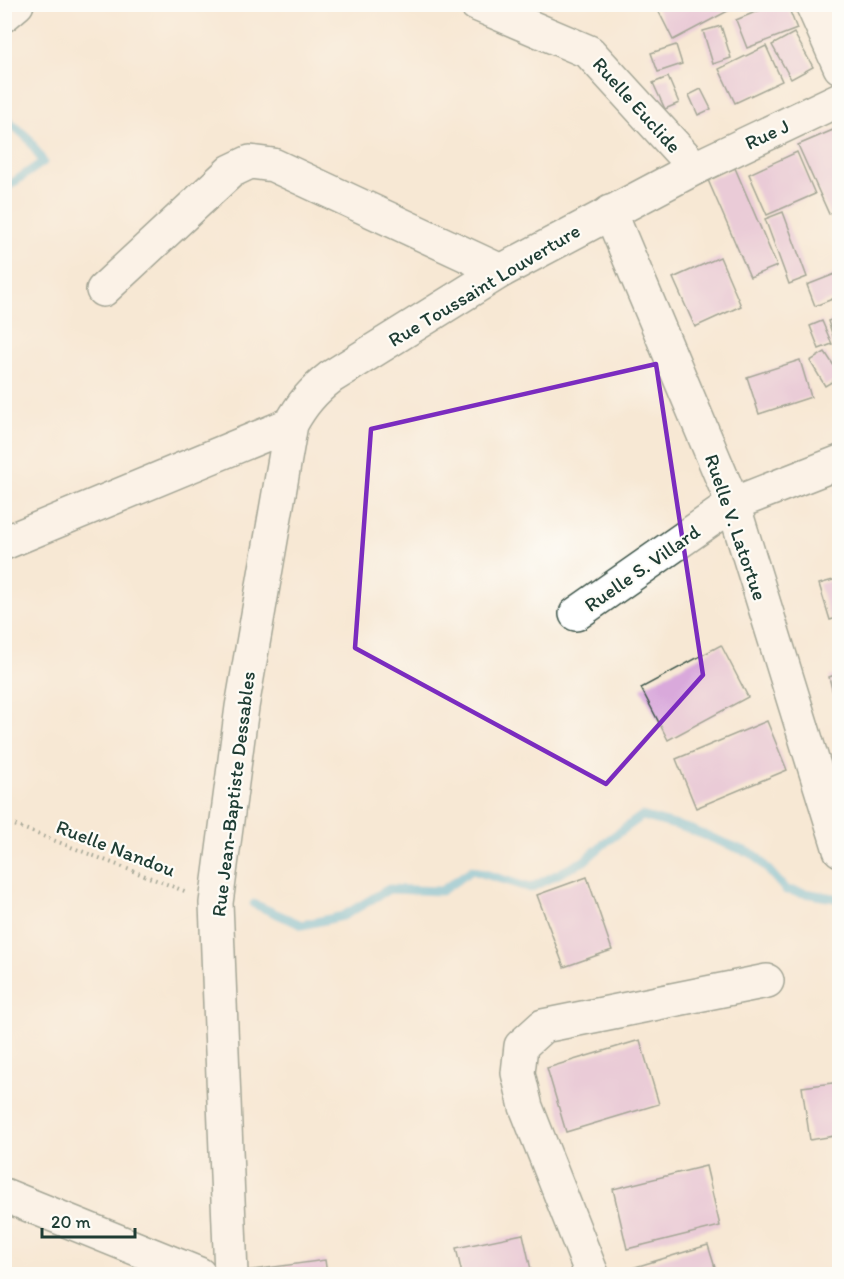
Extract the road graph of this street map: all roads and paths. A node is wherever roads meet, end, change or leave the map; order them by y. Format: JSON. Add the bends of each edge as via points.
{"nodes":[{"id":1,"x":16,"y":4,"type":"edge"},
{"id":2,"x":476,"y":4,"type":"edge"},
{"id":3,"x":812,"y":4,"type":"edge"},
{"id":4,"x":4,"y":15,"type":"edge"},
{"id":5,"x":840,"y":67,"type":"edge"},
{"id":6,"x":840,"y":99,"type":"edge"},
{"id":7,"x":695,"y":168,"type":"junction"},
{"id":8,"x":609,"y":212,"type":"junction"},
{"id":9,"x":501,"y":271,"type":"junction"},
{"id":10,"x":103,"y":290,"type":"dead end"},
{"id":11,"x":291,"y":424,"type":"junction"},
{"id":12,"x":840,"y":462,"type":"edge"},
{"id":13,"x":733,"y":504,"type":"junction"},
{"id":14,"x":4,"y":543,"type":"edge"},
{"id":15,"x":576,"y":614,"type":"dead end"},
{"id":16,"x":4,"y":820,"type":"edge"},
{"id":17,"x":840,"y":850,"type":"edge"},
{"id":18,"x":216,"y":903,"type":"junction"},
{"id":19,"x":767,"y":981,"type":"dead end"},
{"id":20,"x":4,"y":1195,"type":"edge"},
{"id":21,"x":199,"y":1275,"type":"edge"},
{"id":22,"x":231,"y":1275,"type":"edge"},
{"id":23,"x":592,"y":1275,"type":"edge"}],
"edges":[{"from":1,"to":4,"type":"street"},
{"from":2,"to":7,"type":"street","name":"Ruelle Euclide","via":[[589,52]]},
{"from":3,"to":5,"type":"street"},
{"from":6,"to":7,"type":"street","name":"Rue J"},
{"from":7,"to":8,"type":"street","name":"Rue Toussaint Louverture"},
{"from":8,"to":9,"type":"street","name":"Rue Toussaint Louverture"},
{"from":8,"to":13,"type":"street","name":"Ruelle V. Latortue"},
{"from":9,"to":10,"type":"street","via":[[273,165],[250,162],[231,171]]},
{"from":9,"to":11,"type":"street","name":"Rue Toussaint Louverture","via":[[331,377],[307,399]]},
{"from":11,"to":14,"type":"street"},
{"from":11,"to":18,"type":"street","name":"Rue Jean-Baptiste Dessables","via":[[242,707]]},
{"from":12,"to":13,"type":"street","name":"Ruelle S. Villard"},
{"from":13,"to":15,"type":"street","name":"Ruelle S. Villard"},
{"from":13,"to":17,"type":"street","name":"Ruelle V. Latortue"},
{"from":16,"to":18,"type":"path","name":"Ruelle Nandou"},
{"from":18,"to":22,"type":"street","name":"Rue Jean-Baptiste Dessables"},
{"from":19,"to":23,"type":"street","via":[[543,1026],[521,1046],[518,1073],[526,1107]]},
{"from":20,"to":21,"type":"street"}]}
